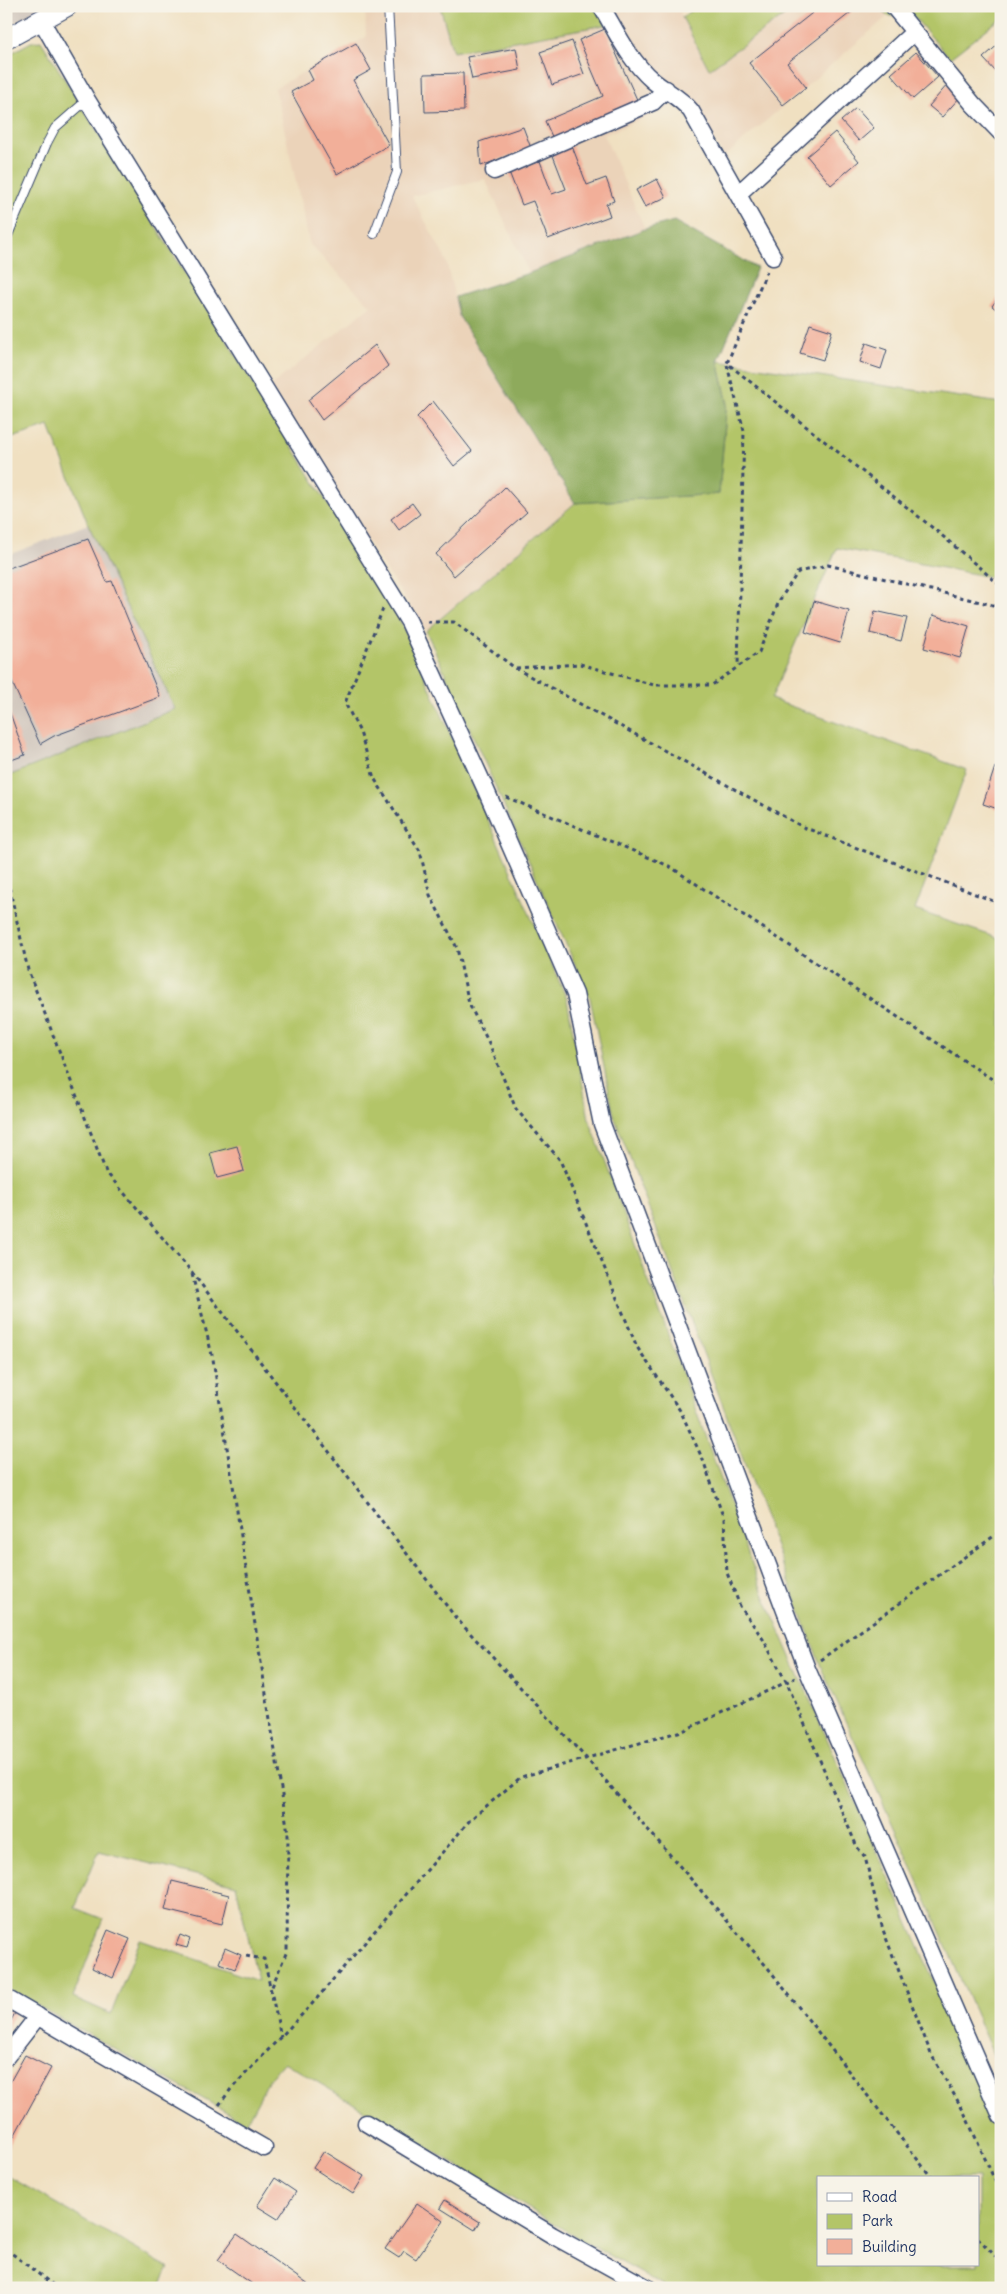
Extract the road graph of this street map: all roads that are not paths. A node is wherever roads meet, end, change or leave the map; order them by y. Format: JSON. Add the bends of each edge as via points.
{"nodes":[{"id":1,"x":67,"y":6,"type":"edge"},
{"id":2,"x":388,"y":6,"type":"edge"},
{"id":3,"x":601,"y":6,"type":"edge"},
{"id":4,"x":900,"y":10,"type":"edge"},
{"id":5,"x":41,"y":20,"type":"junction"},
{"id":6,"x":914,"y":32,"type":"junction"},
{"id":7,"x":6,"y":39,"type":"edge"},
{"id":8,"x":666,"y":89,"type":"junction"},
{"id":9,"x":87,"y":100,"type":"junction"},
{"id":10,"x":1001,"y":132,"type":"edge"},
{"id":11,"x":494,"y":171,"type":"dead end"},
{"id":12,"x":738,"y":194,"type":"junction"},
{"id":13,"x":374,"y":234,"type":"dead end"},
{"id":14,"x":6,"y":240,"type":"edge"},
{"id":15,"x":773,"y":257,"type":"road end"},
{"id":16,"x":6,"y":1998,"type":"edge"},
{"id":17,"x":38,"y":2016,"type":"junction"},
{"id":18,"x":6,"y":2058,"type":"edge"},
{"id":19,"x":1001,"y":2116,"type":"edge"},
{"id":20,"x":366,"y":2123,"type":"dead end"},
{"id":21,"x":264,"y":2148,"type":"dead end"},
{"id":22,"x":648,"y":2288,"type":"edge"}],
"edges":[{"from":1,"to":5,"type":"street"},
{"from":2,"to":13,"type":"lane","via":[[397,172]]},
{"from":3,"to":8,"type":"street","via":[[634,61],[653,81]]},
{"from":4,"to":6,"type":"street"},
{"from":5,"to":7,"type":"street"},
{"from":5,"to":9,"type":"street"},
{"from":6,"to":10,"type":"street","via":[[973,104]]},
{"from":6,"to":12,"type":"street"},
{"from":8,"to":11,"type":"street","via":[[653,102]]},
{"from":8,"to":12,"type":"street","via":[[681,98],[691,111]]},
{"from":9,"to":14,"type":"lane","via":[[55,128]]},
{"from":9,"to":19,"type":"street","via":[[409,622],[485,788],[575,994],[602,1124],[808,1669]]},
{"from":12,"to":15,"type":"street"},
{"from":16,"to":17,"type":"street"},
{"from":17,"to":18,"type":"street"},
{"from":17,"to":21,"type":"street"},
{"from":20,"to":22,"type":"street","via":[[552,2235]]}]}
